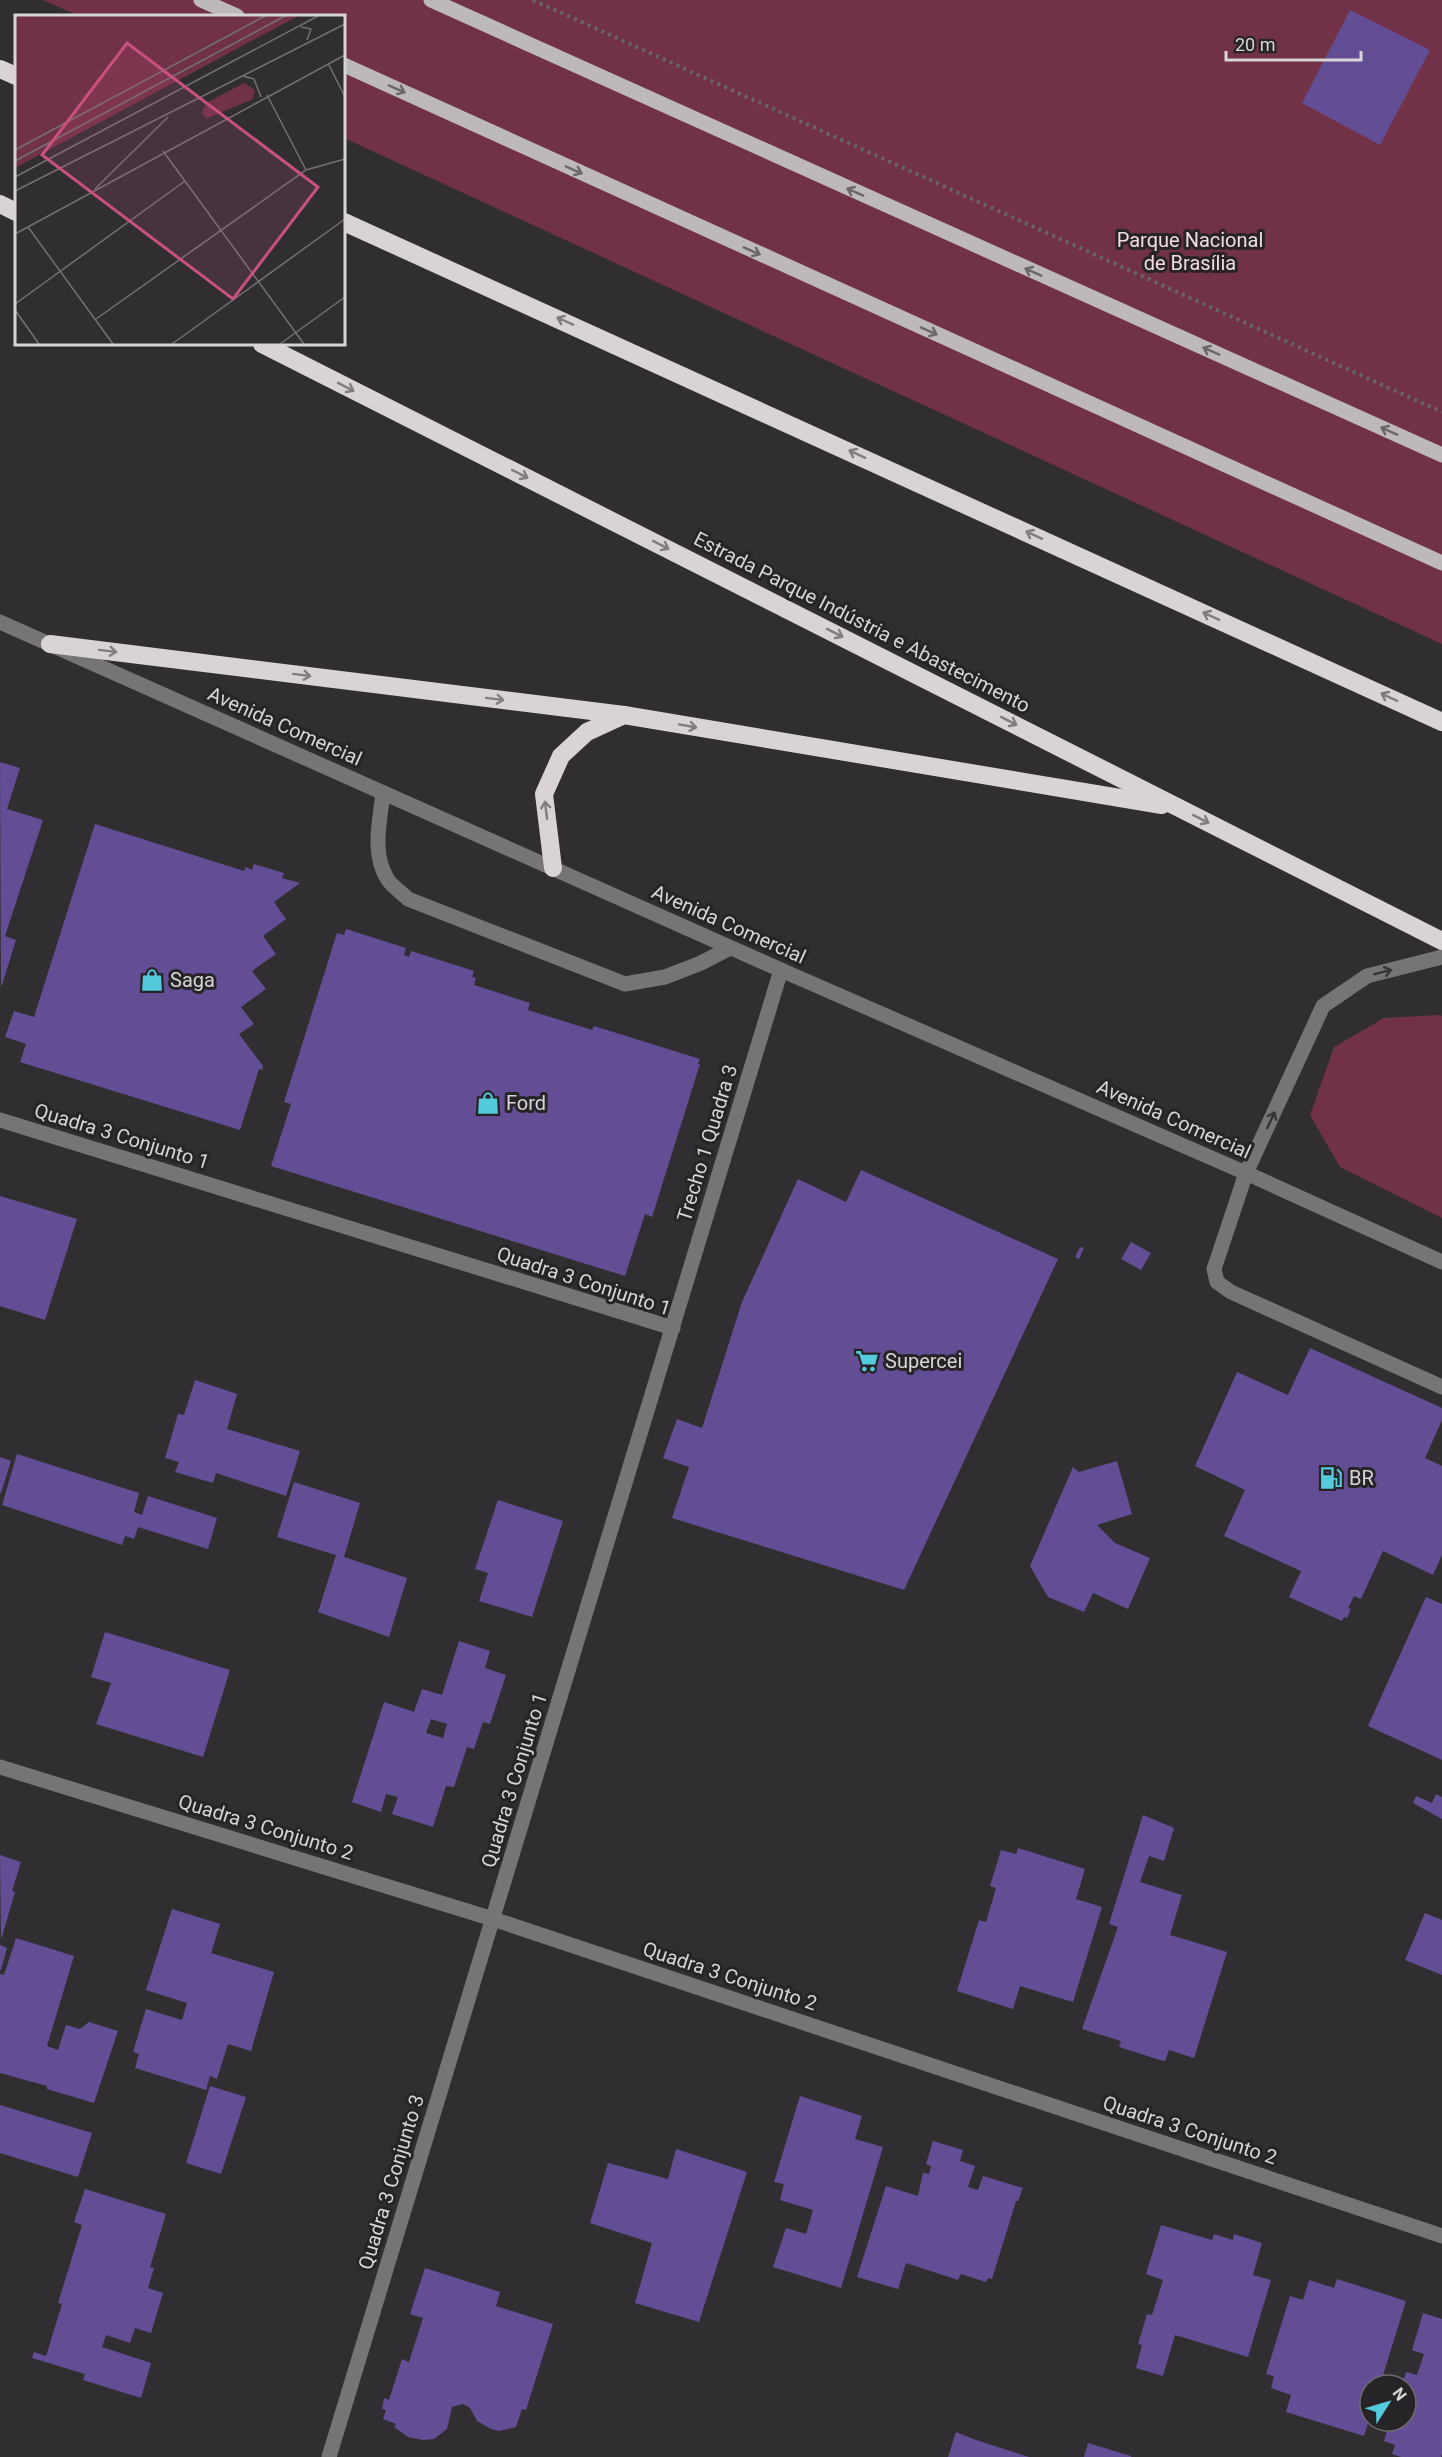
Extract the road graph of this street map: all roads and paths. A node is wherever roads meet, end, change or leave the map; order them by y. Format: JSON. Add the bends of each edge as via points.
{"nodes":[{"id":1,"x":201,"y":0,"type":"edge"},
{"id":2,"x":431,"y":0,"type":"edge"},
{"id":3,"x":533,"y":0,"type":"edge"},
{"id":4,"x":235,"y":15,"type":"edge"},
{"id":5,"x":345,"y":65,"type":"edge"},
{"id":6,"x":0,"y":69,"type":"edge"},
{"id":7,"x":15,"y":76,"type":"edge"},
{"id":8,"x":0,"y":204,"type":"edge"},
{"id":9,"x":15,"y":212,"type":"edge"},
{"id":10,"x":345,"y":222,"type":"edge"},
{"id":11,"x":366,"y":232,"type":"junction"},
{"id":12,"x":345,"y":236,"type":"edge"},
{"id":13,"x":266,"y":345,"type":"edge"},
{"id":14,"x":290,"y":352,"type":"edge"},
{"id":15,"x":1442,"y":412,"type":"edge"},
{"id":16,"x":1442,"y":455,"type":"edge"},
{"id":17,"x":1442,"y":564,"type":"edge"},
{"id":18,"x":0,"y":622,"type":"edge"},
{"id":19,"x":50,"y":644,"type":"junction"},
{"id":20,"x":624,"y":715,"type":"junction"},
{"id":21,"x":1442,"y":722,"type":"edge"},
{"id":22,"x":383,"y":793,"type":"junction"},
{"id":23,"x":1179,"y":808,"type":"junction"},
{"id":24,"x":553,"y":868,"type":"junction"},
{"id":25,"x":1442,"y":941,"type":"edge"},
{"id":26,"x":730,"y":948,"type":"junction"},
{"id":27,"x":1442,"y":957,"type":"edge"},
{"id":28,"x":781,"y":970,"type":"junction"},
{"id":29,"x":0,"y":1120,"type":"edge"},
{"id":30,"x":1246,"y":1173,"type":"junction"},
{"id":31,"x":1442,"y":1262,"type":"edge"},
{"id":32,"x":673,"y":1328,"type":"junction"},
{"id":33,"x":1442,"y":1387,"type":"edge"},
{"id":34,"x":0,"y":1767,"type":"edge"},
{"id":35,"x":493,"y":1919,"type":"junction"},
{"id":36,"x":1442,"y":2236,"type":"edge"},
{"id":37,"x":329,"y":2457,"type":"edge"}],
"edges":[{"from":1,"to":4,"type":"main road"},
{"from":16,"to":2,"type":"main road","one_way":true},
{"from":3,"to":15,"type":"path"},
{"from":5,"to":17,"type":"main road","one_way":true},
{"from":6,"to":7,"type":"highway"},
{"from":8,"to":9,"type":"highway"},
{"from":10,"to":11,"type":"highway"},
{"from":11,"to":12,"type":"highway"},
{"from":21,"to":11,"type":"highway","one_way":true},
{"from":13,"to":14,"type":"highway","name":"Estrada Parque Indústria e Abastecimento"},
{"from":14,"to":23,"type":"highway","name":"Estrada Parque Indústria e Abastecimento","one_way":true},
{"from":18,"to":19,"type":"street","name":"Avenida Comercial"},
{"from":19,"to":20,"type":"highway","one_way":true},
{"from":19,"to":22,"type":"street","name":"Avenida Comercial"},
{"from":20,"to":23,"type":"highway","one_way":true},
{"from":24,"to":20,"type":"highway","one_way":true,"via":[[544,794],[561,756],[587,732]]},
{"from":22,"to":24,"type":"street","name":"Avenida Comercial"},
{"from":22,"to":26,"type":"street","via":[[379,862],[388,881],[408,899],[624,984],[665,977]]},
{"from":23,"to":25,"type":"highway","name":"Estrada Parque Indústria e Abastecimento","one_way":true},
{"from":24,"to":26,"type":"street","name":"Avenida Comercial"},
{"from":26,"to":28,"type":"street","name":"Avenida Comercial"},
{"from":30,"to":27,"type":"street","one_way":true,"via":[[1323,1006],[1367,976]]},
{"from":28,"to":30,"type":"street","name":"Avenida Comercial"},
{"from":28,"to":32,"type":"street","name":"Trecho 1 Quadra 3"},
{"from":29,"to":32,"type":"street","name":"Quadra 3 Conjunto 1"},
{"from":30,"to":31,"type":"street","name":"Avenida Comercial"},
{"from":30,"to":33,"type":"street","via":[[1214,1269],[1216,1282],[1231,1293]]},
{"from":32,"to":35,"type":"street","name":"Quadra 3 Conjunto 1"},
{"from":34,"to":35,"type":"street","name":"Quadra 3 Conjunto 2"},
{"from":35,"to":36,"type":"street","name":"Quadra 3 Conjunto 2"},
{"from":35,"to":37,"type":"street","name":"Quadra 3 Conjunto 3"}]}
